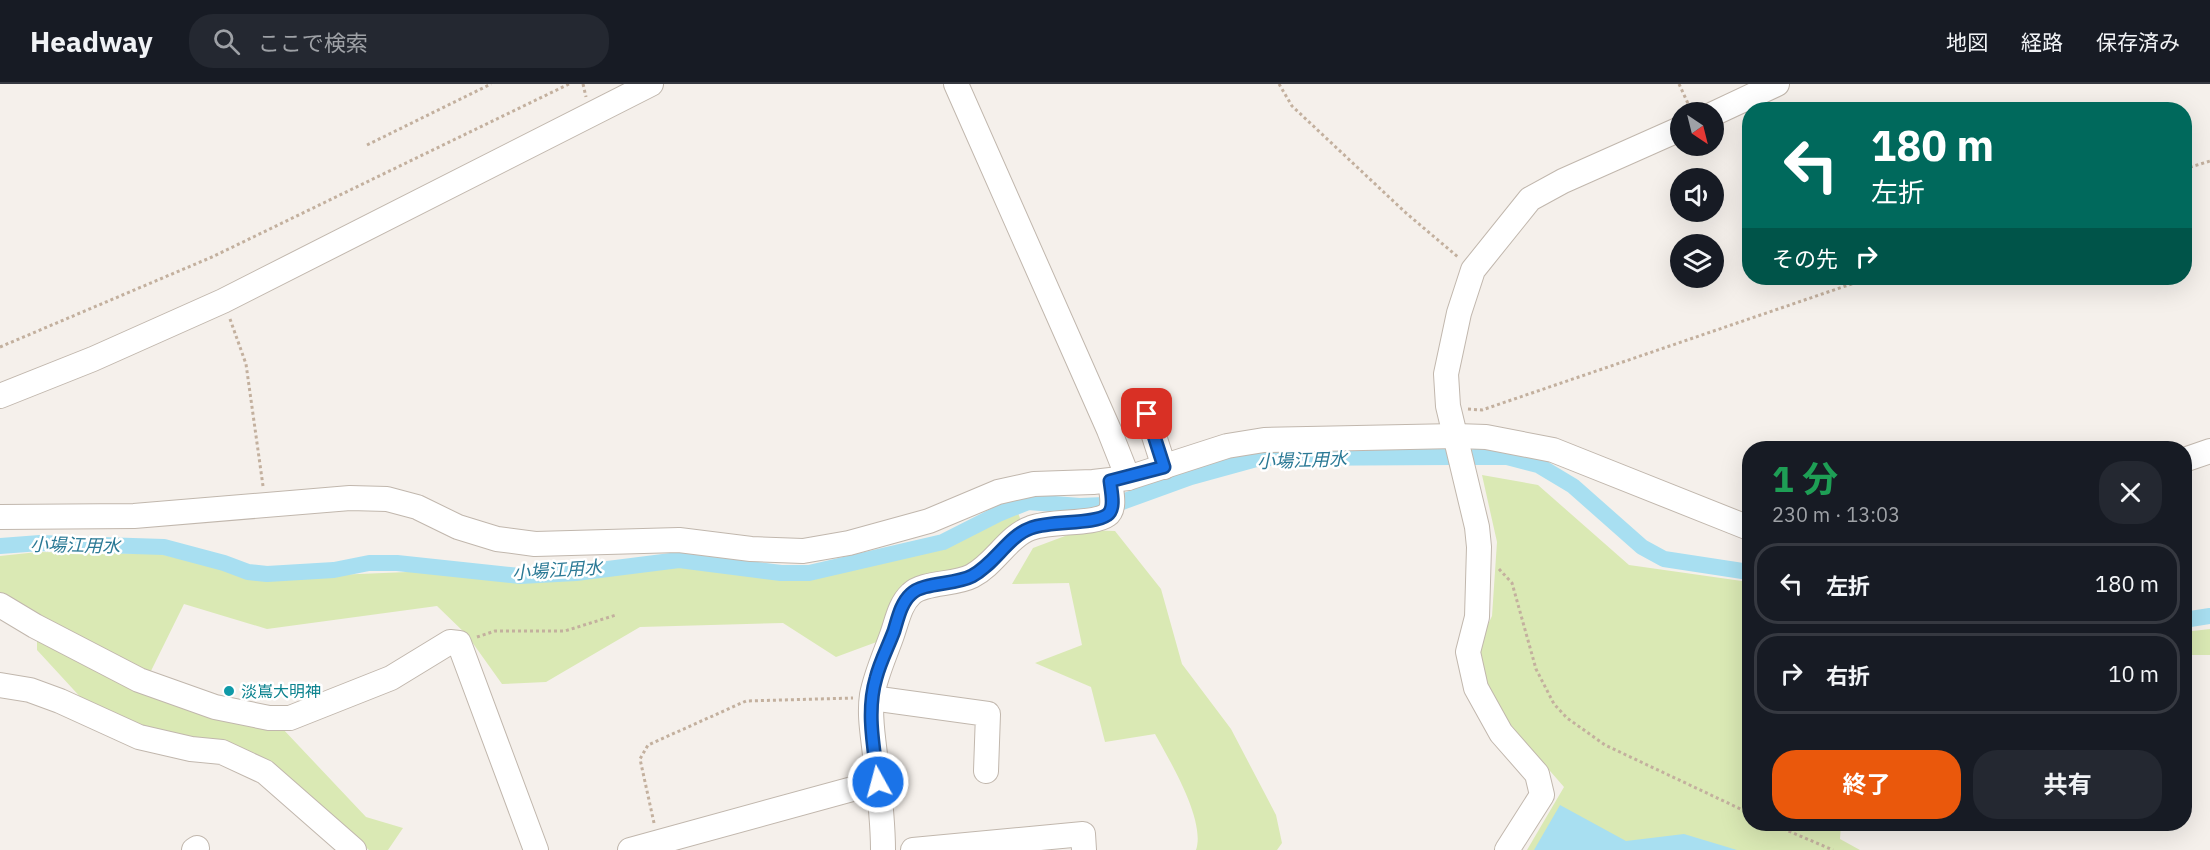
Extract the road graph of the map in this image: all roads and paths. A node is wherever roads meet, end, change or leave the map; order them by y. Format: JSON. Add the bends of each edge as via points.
{"nodes":[{"id":1,"x":491,"y":84,"type":"edge"},
{"id":2,"x":569,"y":84,"type":"edge"},
{"id":3,"x":651,"y":84,"type":"edge"},
{"id":4,"x":956,"y":84,"type":"edge"},
{"id":5,"x":1279,"y":84,"type":"edge"},
{"id":6,"x":1679,"y":84,"type":"edge"},
{"id":7,"x":1777,"y":84,"type":"edge"},
{"id":8,"x":1688,"y":102,"type":"edge"},
{"id":9,"x":1724,"y":109,"type":"edge"},
{"id":10,"x":1670,"y":133,"type":"edge"},
{"id":11,"x":368,"y":145,"type":"dead end"},
{"id":12,"x":2210,"y":160,"type":"edge"},
{"id":13,"x":2192,"y":167,"type":"edge"},
{"id":14,"x":1473,"y":270,"type":"junction"},
{"id":15,"x":1848,"y":285,"type":"edge"},
{"id":16,"x":223,"y":301,"type":"junction"},
{"id":17,"x":0,"y":347,"type":"edge"},
{"id":18,"x":0,"y":396,"type":"edge"},
{"id":19,"x":1448,"y":406,"type":"junction"},
{"id":20,"x":1150,"y":422,"type":"dead end"},
{"id":21,"x":1456,"y":436,"type":"junction"},
{"id":22,"x":2210,"y":451,"type":"edge"},
{"id":23,"x":2192,"y":457,"type":"edge"},
{"id":24,"x":1164,"y":467,"type":"junction"},
{"id":25,"x":1119,"y":479,"type":"junction"},
{"id":26,"x":266,"y":504,"type":"junction"},
{"id":27,"x":0,"y":517,"type":"edge"},
{"id":28,"x":1742,"y":525,"type":"edge"},
{"id":29,"x":1479,"y":548,"type":"junction"},
{"id":30,"x":0,"y":605,"type":"edge"},
{"id":31,"x":616,"y":615,"type":"dead end"},
{"id":32,"x":459,"y":643,"type":"junction"},
{"id":33,"x":0,"y":685,"type":"edge"},
{"id":34,"x":872,"y":698,"type":"junction"},
{"id":35,"x":987,"y":771,"type":"dead end"},
{"id":36,"x":878,"y":782,"type":"junction"},
{"id":37,"x":1742,"y":810,"type":"edge"},
{"id":38,"x":1788,"y":831,"type":"edge"},
{"id":39,"x":658,"y":843,"type":"junction"},
{"id":40,"x":354,"y":850,"type":"edge"},
{"id":41,"x":536,"y":850,"type":"edge"},
{"id":42,"x":630,"y":850,"type":"edge"},
{"id":43,"x":883,"y":850,"type":"edge"},
{"id":44,"x":913,"y":850,"type":"edge"},
{"id":45,"x":1084,"y":850,"type":"edge"},
{"id":46,"x":1507,"y":850,"type":"edge"},
{"id":47,"x":1833,"y":850,"type":"edge"}],
"edges":[{"from":1,"to":11,"type":"path"},
{"from":2,"to":17,"type":"path","via":[[212,257]]},
{"from":3,"to":16,"type":"street"},
{"from":4,"to":25,"type":"street","via":[[1112,436]]},
{"from":5,"to":14,"type":"path","via":[[1292,106]]},
{"from":6,"to":8,"type":"path"},
{"from":7,"to":9,"type":"street"},
{"from":10,"to":14,"type":"street","via":[[1530,199]]},
{"from":12,"to":13,"type":"path"},
{"from":14,"to":19,"type":"street","via":[[1446,374]]},
{"from":15,"to":19,"type":"path","via":[[1482,410]]},
{"from":16,"to":18,"type":"street"},
{"from":16,"to":26,"type":"path","via":[[246,364]]},
{"from":19,"to":21,"type":"street"},
{"from":20,"to":24,"type":"street"},
{"from":21,"to":24,"type":"street","via":[[1264,440],[1227,446]]},
{"from":21,"to":28,"type":"street","via":[[1486,437],[1553,450]]},
{"from":21,"to":29,"type":"street"},
{"from":22,"to":23,"type":"street"},
{"from":24,"to":25,"type":"street"},
{"from":25,"to":26,"type":"street","via":[[1016,488],[929,521],[803,551],[679,540],[535,544],[497,539],[387,499]]},
{"from":25,"to":34,"type":"street","via":[[1108,514],[1098,519],[1032,528],[1020,533],[985,568],[969,578],[912,592],[903,604]]},
{"from":26,"to":27,"type":"street","via":[[134,516]]},
{"from":29,"to":37,"type":"path","via":[[1512,583],[1536,669],[1554,704],[1568,718],[1605,745]]},
{"from":29,"to":46,"type":"street","via":[[1477,617],[1468,652],[1476,688],[1502,733],[1537,774],[1542,795]]},
{"from":30,"to":32,"type":"street","via":[[139,680],[216,707],[269,718],[290,718],[366,688],[391,678],[450,642]]},
{"from":31,"to":32,"type":"path","via":[[565,631],[495,631]]},
{"from":32,"to":41,"type":"street"},
{"from":33,"to":40,"type":"street","via":[[50,697],[139,737],[222,752],[265,772]]},
{"from":34,"to":35,"type":"street","via":[[988,714]]},
{"from":34,"to":36,"type":"street","via":[[870,717]]},
{"from":34,"to":39,"type":"path","via":[[746,701],[648,745],[640,759]]},
{"from":36,"to":39,"type":"street"},
{"from":36,"to":43,"type":"street","via":[[884,822]]},
{"from":38,"to":47,"type":"path"},
{"from":39,"to":42,"type":"street"},
{"from":44,"to":45,"type":"street","via":[[1083,834]]}]}
